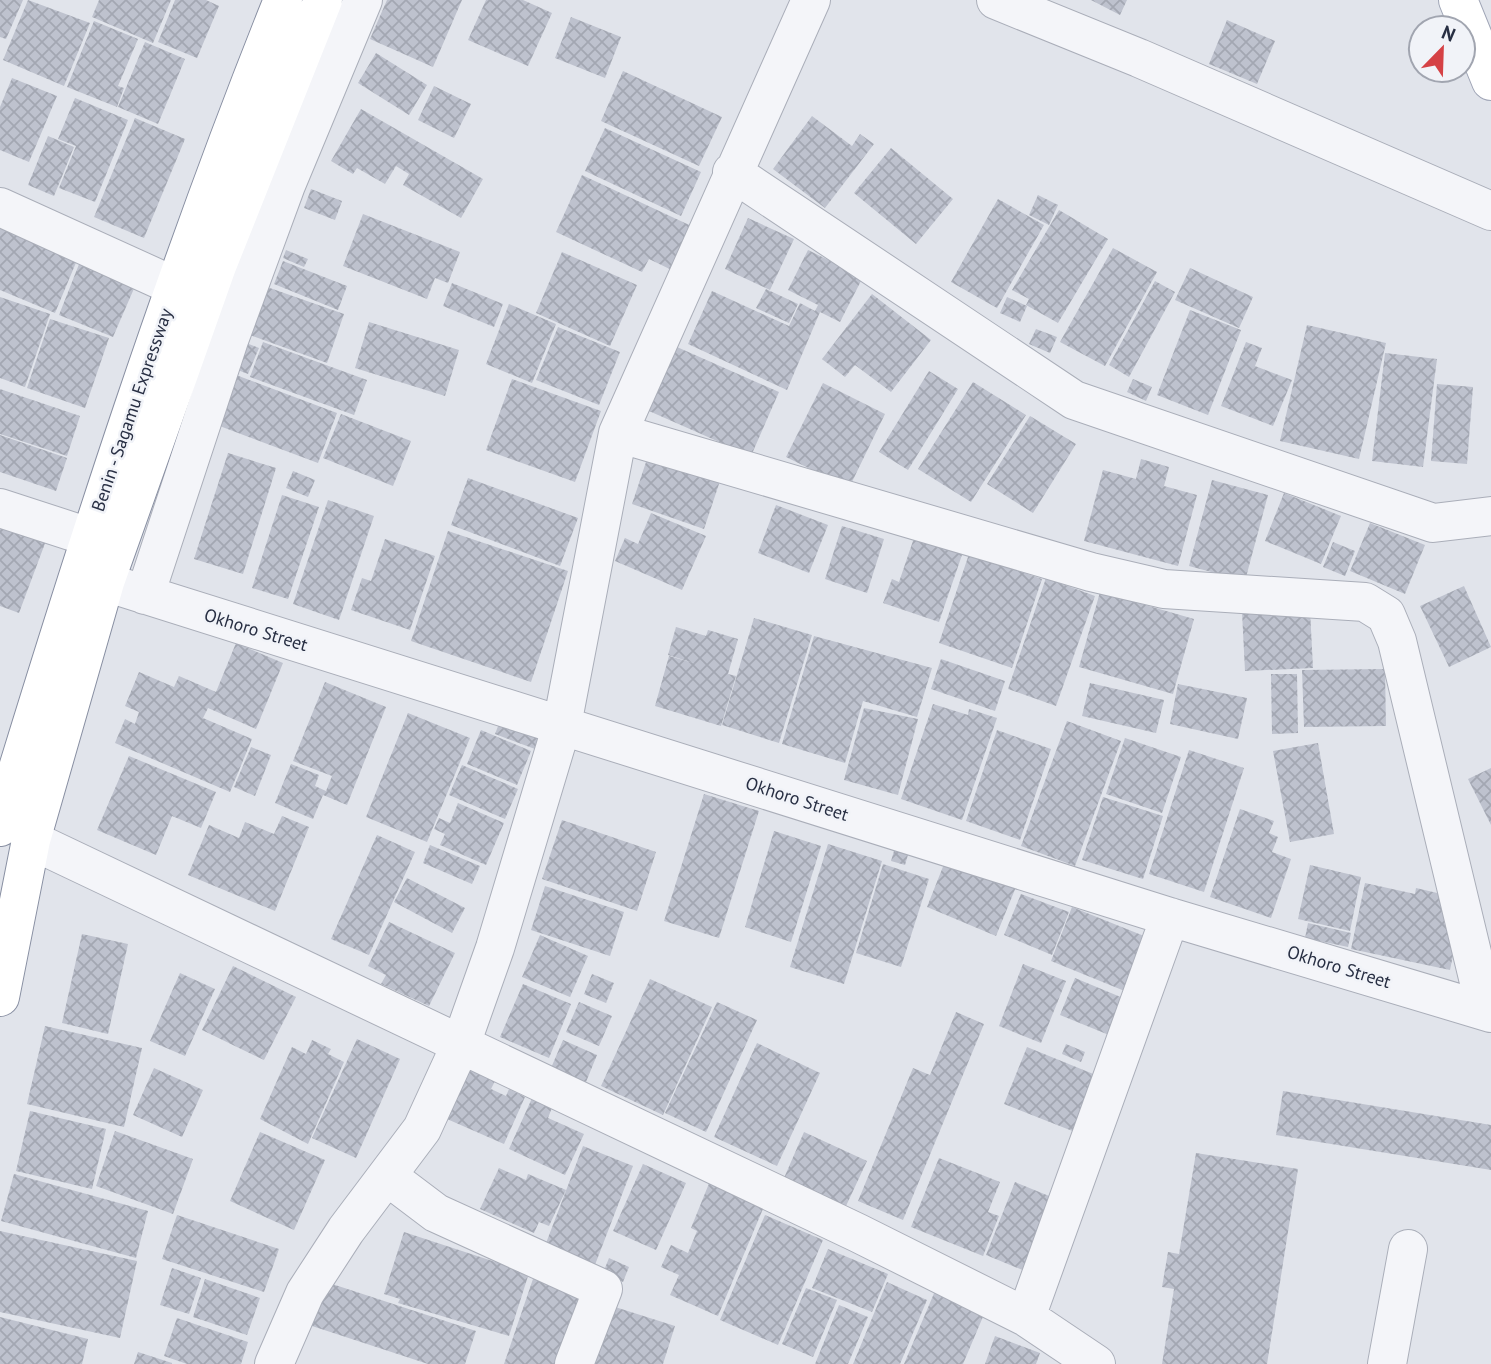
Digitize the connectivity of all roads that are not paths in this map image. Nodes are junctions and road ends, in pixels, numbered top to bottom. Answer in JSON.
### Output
{"nodes":[{"id":1,"x":283,"y":0,"type":"edge"},
{"id":2,"x":323,"y":0,"type":"edge"},
{"id":3,"x":363,"y":0,"type":"edge"},
{"id":4,"x":811,"y":0,"type":"edge"},
{"id":5,"x":996,"y":0,"type":"edge"},
{"id":6,"x":1458,"y":0,"type":"edge"},
{"id":7,"x":1491,"y":81,"type":"edge"},
{"id":8,"x":732,"y":173,"type":"junction"},
{"id":9,"x":0,"y":207,"type":"edge"},
{"id":10,"x":1491,"y":211,"type":"edge"},
{"id":11,"x":174,"y":286,"type":"junction"},
{"id":12,"x":618,"y":433,"type":"junction"},
{"id":13,"x":0,"y":508,"type":"edge"},
{"id":14,"x":1491,"y":516,"type":"edge"},
{"id":15,"x":89,"y":537,"type":"junction"},
{"id":16,"x":105,"y":582,"type":"junction"},
{"id":17,"x":145,"y":595,"type":"junction"},
{"id":18,"x":562,"y":725,"type":"junction"},
{"id":19,"x":16,"y":833,"type":"edge"},
{"id":20,"x":1170,"y":917,"type":"junction"},
{"id":21,"x":0,"y":997,"type":"edge"},
{"id":22,"x":1488,"y":1012,"type":"edge"},
{"id":23,"x":461,"y":1044,"type":"junction"},
{"id":24,"x":387,"y":1176,"type":"junction"},
{"id":25,"x":1408,"y":1249,"type":"dead end"},
{"id":26,"x":1026,"y":1317,"type":"junction"},
{"id":27,"x":274,"y":1364,"type":"edge"},
{"id":28,"x":574,"y":1364,"type":"edge"},
{"id":29,"x":1096,"y":1364,"type":"edge"},
{"id":30,"x":1387,"y":1364,"type":"edge"}],
"edges":[{"from":1,"to":11,"type":"main road","name":"Benin - Sagamu Expressway"},
{"from":2,"to":16,"type":"main road"},
{"from":3,"to":17,"type":"street"},
{"from":4,"to":8,"type":"street"},
{"from":5,"to":10,"type":"street"},
{"from":6,"to":7,"type":"main road"},
{"from":8,"to":12,"type":"street"},
{"from":8,"to":14,"type":"street"},
{"from":9,"to":11,"type":"street"},
{"from":11,"to":15,"type":"main road","name":"Benin - Sagamu Expressway"},
{"from":12,"to":18,"type":"street"},
{"from":12,"to":22,"type":"street"},
{"from":13,"to":15,"type":"street"},
{"from":15,"to":19,"type":"main road","name":"Benin - Sagamu Expressway"},
{"from":16,"to":17,"type":"street","name":"Okhoro Street"},
{"from":16,"to":19,"type":"main road"},
{"from":17,"to":18,"type":"street","name":"Okhoro Street"},
{"from":18,"to":20,"type":"street","name":"Okhoro Street"},
{"from":18,"to":23,"type":"street"},
{"from":19,"to":21,"type":"main road"},
{"from":19,"to":23,"type":"street"},
{"from":20,"to":22,"type":"street","name":"Okhoro Street"},
{"from":20,"to":26,"type":"street"},
{"from":23,"to":24,"type":"street"},
{"from":23,"to":26,"type":"street"},
{"from":24,"to":27,"type":"street"},
{"from":24,"to":28,"type":"street"},
{"from":25,"to":30,"type":"street"},
{"from":26,"to":29,"type":"street"}]}
